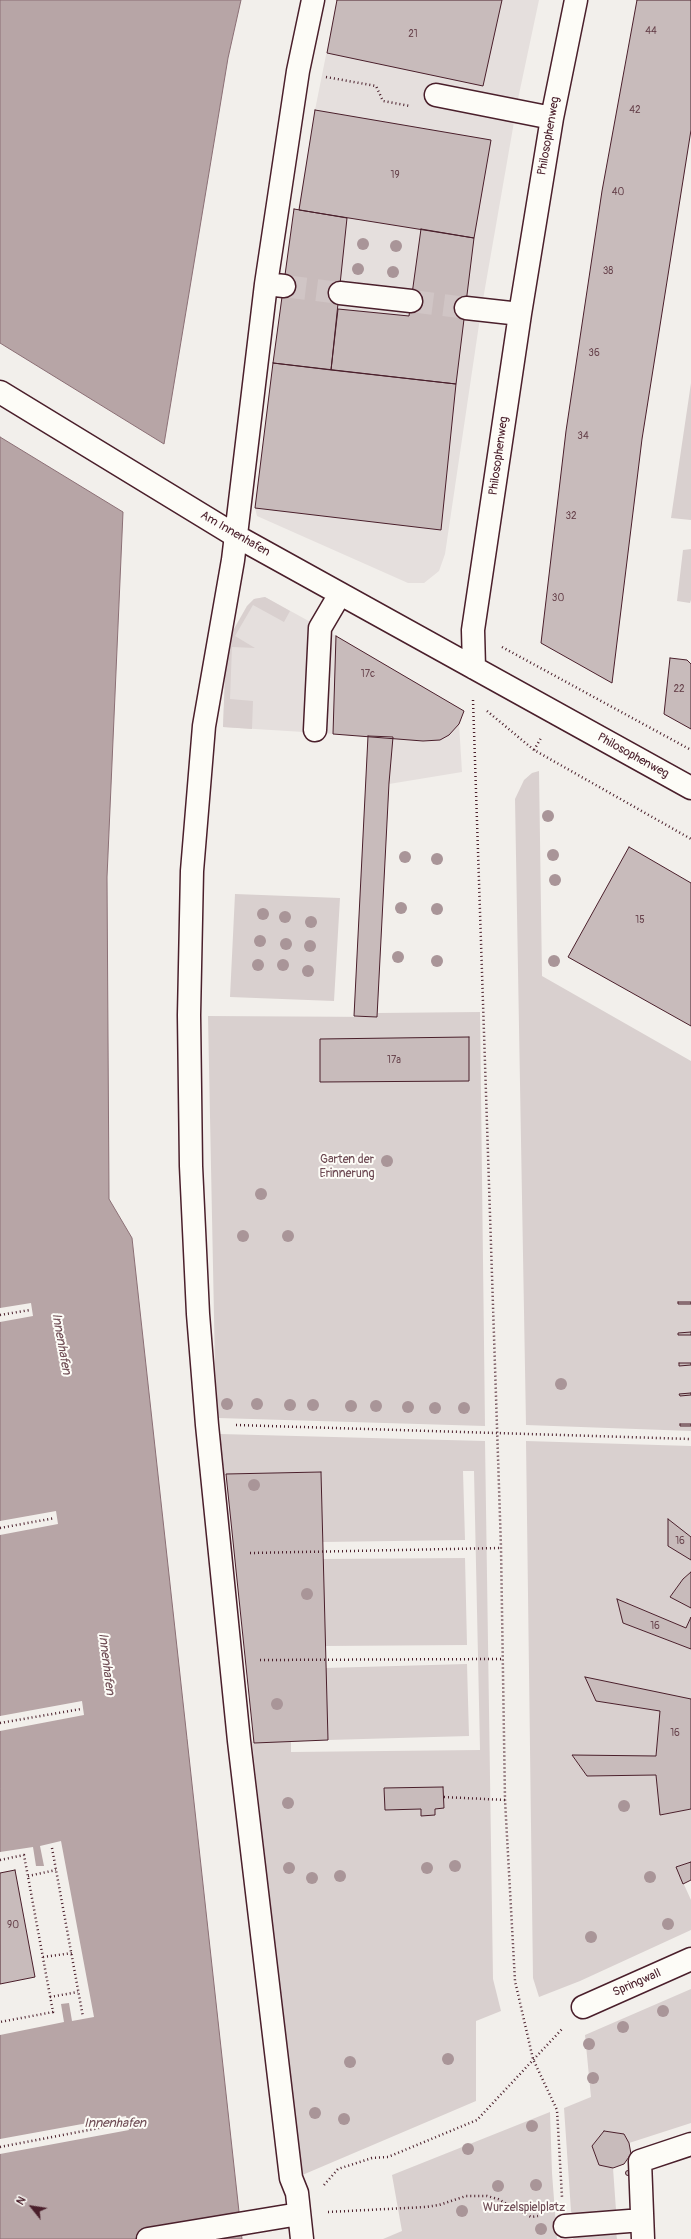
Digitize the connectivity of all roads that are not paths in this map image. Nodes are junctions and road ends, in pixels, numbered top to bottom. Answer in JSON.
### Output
{"nodes":[{"id":1,"x":313,"y":0,"type":"edge"},
{"id":2,"x":576,"y":0,"type":"edge"},
{"id":3,"x":436,"y":95,"type":"dead end"},
{"id":4,"x":552,"y":118,"type":"junction"},
{"id":5,"x":340,"y":293,"type":"tunnel mouth"},
{"id":6,"x":411,"y":301,"type":"tunnel mouth"},
{"id":7,"x":466,"y":308,"type":"tunnel mouth"},
{"id":8,"x":520,"y":314,"type":"junction"},
{"id":9,"x":0,"y":392,"type":"edge"},
{"id":10,"x":228,"y":531,"type":"junction"},
{"id":11,"x":340,"y":594,"type":"junction"},
{"id":12,"x":474,"y":668,"type":"junction"},
{"id":13,"x":315,"y":730,"type":"dead end"},
{"id":14,"x":691,"y":788,"type":"edge"},
{"id":15,"x":691,"y":1959,"type":"edge"},
{"id":16,"x":583,"y":2007,"type":"road end"},
{"id":17,"x":691,"y":2144,"type":"edge"},
{"id":18,"x":290,"y":2216,"type":"junction"},
{"id":19,"x":564,"y":2219,"type":"road end"},
{"id":20,"x":643,"y":2230,"type":"edge"},
{"id":21,"x":148,"y":2239,"type":"edge"},
{"id":22,"x":302,"y":2239,"type":"edge"}],
"edges":[{"from":1,"to":10,"type":"street"},
{"from":2,"to":4,"type":"street","name":"Philosophenweg"},
{"from":3,"to":4,"type":"street"},
{"from":4,"to":8,"type":"street","name":"Philosophenweg"},
{"from":5,"to":6,"type":"street"},
{"from":7,"to":8,"type":"street"},
{"from":8,"to":12,"type":"street","name":"Philosophenweg"},
{"from":9,"to":10,"type":"street","name":"Am Innenhafen"},
{"from":10,"to":11,"type":"street","name":"Am Innenhafen"},
{"from":10,"to":18,"type":"street"},
{"from":11,"to":12,"type":"street","name":"Am Innenhafen"},
{"from":11,"to":13,"type":"street"},
{"from":12,"to":14,"type":"street","name":"Philosophenweg"},
{"from":15,"to":16,"type":"street","name":"Springwall"},
{"from":17,"to":20,"type":"street"},
{"from":18,"to":21,"type":"street"},
{"from":18,"to":22,"type":"street"},
{"from":19,"to":20,"type":"street"}]}
